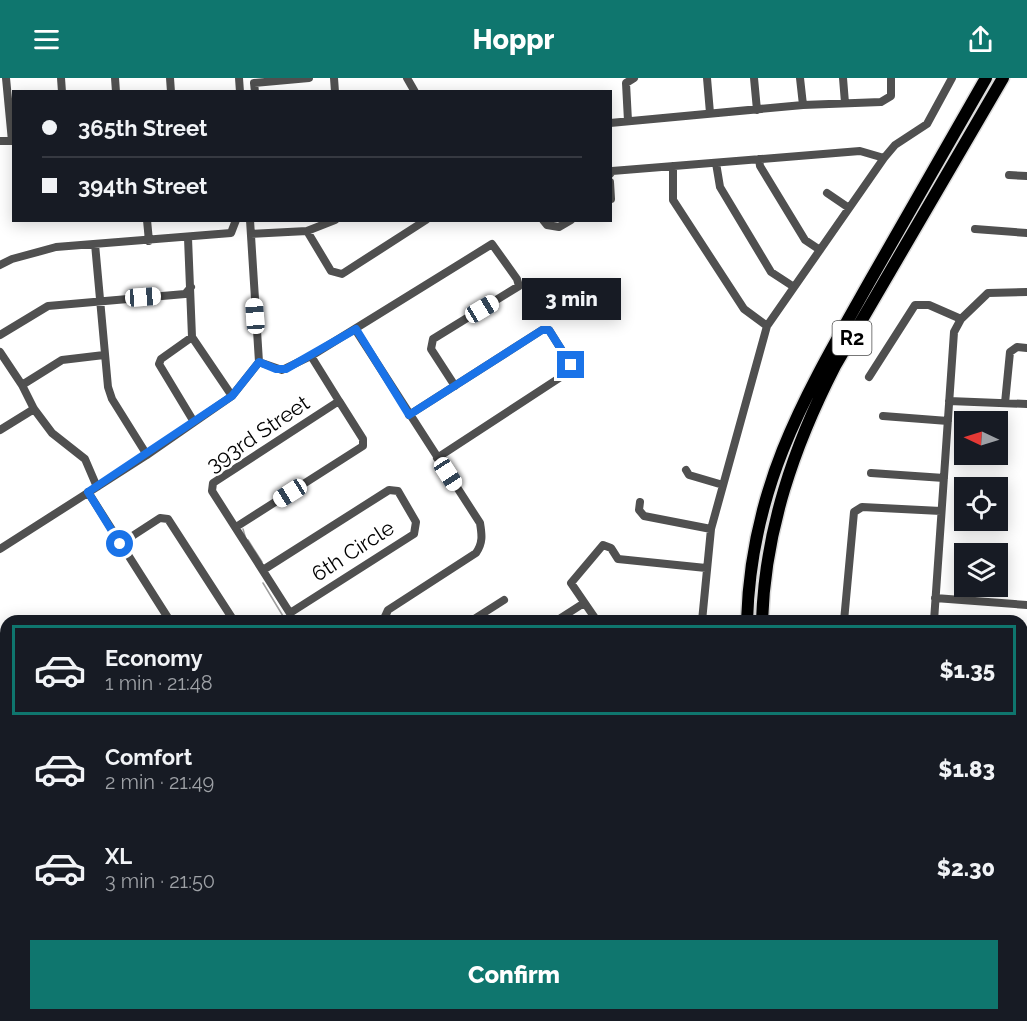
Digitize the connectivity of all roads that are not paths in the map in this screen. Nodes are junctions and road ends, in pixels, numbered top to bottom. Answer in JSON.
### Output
{"nodes":[{"id":1,"x":309,"y":78,"type":"edge"},
{"id":2,"x":634,"y":78,"type":"edge"},
{"id":3,"x":707,"y":78,"type":"edge"},
{"id":4,"x":754,"y":78,"type":"edge"},
{"id":5,"x":800,"y":78,"type":"edge"},
{"id":6,"x":843,"y":78,"type":"edge"},
{"id":7,"x":891,"y":78,"type":"edge"},
{"id":8,"x":952,"y":78,"type":"edge"},
{"id":9,"x":986,"y":78,"type":"edge"},
{"id":10,"x":1003,"y":78,"type":"edge"},
{"id":11,"x":4,"y":81,"type":"edge"},
{"id":12,"x":255,"y":90,"type":"edge"},
{"id":13,"x":845,"y":103,"type":"junction"},
{"id":14,"x":803,"y":105,"type":"junction"},
{"id":15,"x":757,"y":110,"type":"junction"},
{"id":16,"x":710,"y":113,"type":"junction"},
{"id":17,"x":628,"y":121,"type":"junction"},
{"id":18,"x":612,"y":123,"type":"edge"},
{"id":19,"x":12,"y":134,"type":"edge"},
{"id":20,"x":884,"y":158,"type":"junction"},
{"id":21,"x":759,"y":159,"type":"junction"},
{"id":22,"x":716,"y":163,"type":"junction"},
{"id":23,"x":673,"y":166,"type":"junction"},
{"id":24,"x":612,"y":171,"type":"edge"},
{"id":25,"x":1009,"y":175,"type":"dead end"},
{"id":26,"x":1027,"y":176,"type":"edge"},
{"id":27,"x":828,"y":193,"type":"dead end"},
{"id":28,"x":849,"y":208,"type":"junction"},
{"id":29,"x":147,"y":222,"type":"edge"},
{"id":30,"x":235,"y":222,"type":"edge"},
{"id":31,"x":250,"y":222,"type":"edge"},
{"id":32,"x":330,"y":222,"type":"edge"},
{"id":33,"x":423,"y":222,"type":"edge"},
{"id":34,"x":545,"y":222,"type":"edge"},
{"id":35,"x":568,"y":222,"type":"edge"},
{"id":36,"x":975,"y":229,"type":"dead end"},
{"id":37,"x":307,"y":231,"type":"junction"},
{"id":38,"x":1027,"y":233,"type":"edge"},
{"id":39,"x":250,"y":234,"type":"junction"},
{"id":40,"x":188,"y":238,"type":"junction"},
{"id":41,"x":149,"y":241,"type":"junction"},
{"id":42,"x":95,"y":244,"type":"junction"},
{"id":43,"x":820,"y":249,"type":"junction"},
{"id":44,"x":0,"y":265,"type":"edge"},
{"id":45,"x":191,"y":287,"type":"junction"},
{"id":46,"x":794,"y":287,"type":"junction"},
{"id":47,"x":1027,"y":292,"type":"edge"},
{"id":48,"x":100,"y":300,"type":"junction"},
{"id":49,"x":961,"y":319,"type":"junction"},
{"id":50,"x":767,"y":326,"type":"junction"},
{"id":51,"x":356,"y":329,"type":"junction"},
{"id":52,"x":0,"y":334,"type":"edge"},
{"id":53,"x":192,"y":337,"type":"junction"},
{"id":54,"x":1027,"y":348,"type":"edge"},
{"id":55,"x":0,"y":352,"type":"edge"},
{"id":56,"x":104,"y":355,"type":"junction"},
{"id":57,"x":311,"y":356,"type":"junction"},
{"id":58,"x":259,"y":362,"type":"junction"},
{"id":59,"x":8,"y":365,"type":"junction"},
{"id":60,"x":0,"y":371,"type":"edge"},
{"id":61,"x":869,"y":377,"type":"dead end"},
{"id":62,"x":22,"y":385,"type":"junction"},
{"id":63,"x":455,"y":386,"type":"junction"},
{"id":64,"x":232,"y":396,"type":"junction"},
{"id":65,"x":950,"y":400,"type":"junction"},
{"id":66,"x":339,"y":401,"type":"junction"},
{"id":67,"x":1005,"y":403,"type":"junction"},
{"id":68,"x":1027,"y":404,"type":"edge"},
{"id":69,"x":34,"y":409,"type":"junction"},
{"id":70,"x":409,"y":415,"type":"junction"},
{"id":71,"x":883,"y":416,"type":"dead end"},
{"id":72,"x":948,"y":421,"type":"junction"},
{"id":73,"x":194,"y":422,"type":"junction"},
{"id":74,"x":0,"y":430,"type":"edge"},
{"id":75,"x":147,"y":455,"type":"junction"},
{"id":76,"x":437,"y":458,"type":"junction"},
{"id":77,"x":686,"y":470,"type":"dead end"},
{"id":78,"x":871,"y":473,"type":"dead end"},
{"id":79,"x":944,"y":478,"type":"junction"},
{"id":80,"x":723,"y":485,"type":"junction"},
{"id":81,"x":97,"y":487,"type":"junction"},
{"id":82,"x":88,"y":492,"type":"junction"},
{"id":83,"x":640,"y":502,"type":"dead end"},
{"id":84,"x":941,"y":511,"type":"junction"},
{"id":85,"x":236,"y":527,"type":"junction"},
{"id":86,"x":711,"y":529,"type":"junction"},
{"id":87,"x":120,"y":544,"type":"junction"},
{"id":88,"x":0,"y":549,"type":"edge"},
{"id":89,"x":706,"y":568,"type":"junction"},
{"id":90,"x":263,"y":570,"type":"junction"},
{"id":91,"x":935,"y":598,"type":"junction"},
{"id":92,"x":504,"y":600,"type":"dead end"},
{"id":93,"x":584,"y":603,"type":"junction"},
{"id":94,"x":1027,"y":605,"type":"edge"},
{"id":95,"x":290,"y":613,"type":"joint"},
{"id":96,"x":166,"y":615,"type":"edge"},
{"id":97,"x":230,"y":615,"type":"edge"},
{"id":98,"x":386,"y":615,"type":"edge"},
{"id":99,"x":480,"y":615,"type":"edge"},
{"id":100,"x":565,"y":615,"type":"edge"},
{"id":101,"x":593,"y":615,"type":"edge"},
{"id":102,"x":702,"y":615,"type":"edge"},
{"id":103,"x":747,"y":615,"type":"edge"},
{"id":104,"x":763,"y":615,"type":"edge"},
{"id":105,"x":845,"y":615,"type":"edge"},
{"id":106,"x":934,"y":615,"type":"edge"}],
"edges":[{"from":1,"to":12,"type":"street"},
{"from":2,"to":17,"type":"street"},
{"from":3,"to":16,"type":"street"},
{"from":4,"to":15,"type":"street"},
{"from":5,"to":14,"type":"street"},
{"from":6,"to":13,"type":"street"},
{"from":7,"to":13,"type":"street"},
{"from":8,"to":20,"type":"street"},
{"from":9,"to":103,"type":"highway","number":"R2"},
{"from":10,"to":104,"type":"highway","number":"R2"},
{"from":11,"to":19,"type":"street"},
{"from":13,"to":14,"type":"street"},
{"from":14,"to":15,"type":"street"},
{"from":15,"to":16,"type":"street"},
{"from":16,"to":17,"type":"street"},
{"from":17,"to":18,"type":"street"},
{"from":20,"to":21,"type":"street"},
{"from":20,"to":28,"type":"street"},
{"from":21,"to":22,"type":"street"},
{"from":21,"to":43,"type":"street"},
{"from":22,"to":23,"type":"street"},
{"from":22,"to":46,"type":"street"},
{"from":23,"to":24,"type":"street"},
{"from":23,"to":50,"type":"street"},
{"from":25,"to":26,"type":"street"},
{"from":27,"to":28,"type":"street"},
{"from":28,"to":43,"type":"street"},
{"from":29,"to":41,"type":"street"},
{"from":30,"to":40,"type":"street"},
{"from":31,"to":39,"type":"street"},
{"from":32,"to":37,"type":"street"},
{"from":33,"to":37,"type":"street"},
{"from":34,"to":35,"type":"street"},
{"from":36,"to":38,"type":"street"},
{"from":37,"to":39,"type":"street"},
{"from":39,"to":58,"type":"street"},
{"from":40,"to":41,"type":"street"},
{"from":40,"to":45,"type":"street"},
{"from":41,"to":42,"type":"street"},
{"from":42,"to":44,"type":"street"},
{"from":42,"to":48,"type":"street"},
{"from":43,"to":46,"type":"street"},
{"from":45,"to":48,"type":"street"},
{"from":45,"to":53,"type":"street"},
{"from":46,"to":50,"type":"street"},
{"from":47,"to":49,"type":"street"},
{"from":48,"to":52,"type":"street"},
{"from":48,"to":56,"type":"street"},
{"from":49,"to":61,"type":"street"},
{"from":49,"to":65,"type":"street"},
{"from":50,"to":80,"type":"street"},
{"from":51,"to":57,"type":"street"},
{"from":51,"to":63,"type":"street"},
{"from":51,"to":70,"type":"street"},
{"from":53,"to":64,"type":"street"},
{"from":53,"to":73,"type":"street"},
{"from":54,"to":67,"type":"street"},
{"from":55,"to":59,"type":"street"},
{"from":56,"to":62,"type":"street"},
{"from":56,"to":75,"type":"street"},
{"from":57,"to":58,"type":"street"},
{"from":57,"to":66,"type":"street","name":"393rd Street"},
{"from":58,"to":64,"type":"street"},
{"from":59,"to":60,"type":"street"},
{"from":59,"to":62,"type":"street"},
{"from":62,"to":69,"type":"street"},
{"from":63,"to":70,"type":"street"},
{"from":63,"to":76,"type":"street"},
{"from":64,"to":73,"type":"street"},
{"from":65,"to":67,"type":"street"},
{"from":65,"to":72,"type":"street"},
{"from":66,"to":85,"type":"street","name":"393rd Street"},
{"from":66,"to":85,"type":"street"},
{"from":67,"to":68,"type":"street"},
{"from":69,"to":74,"type":"street"},
{"from":69,"to":81,"type":"street"},
{"from":70,"to":76,"type":"street"},
{"from":71,"to":72,"type":"street"},
{"from":72,"to":79,"type":"street"},
{"from":73,"to":75,"type":"street"},
{"from":75,"to":81,"type":"street"},
{"from":76,"to":98,"type":"street"},
{"from":77,"to":80,"type":"street"},
{"from":78,"to":79,"type":"street"},
{"from":79,"to":84,"type":"street"},
{"from":80,"to":86,"type":"street"},
{"from":81,"to":82,"type":"street"},
{"from":82,"to":87,"type":"street"},
{"from":82,"to":88,"type":"street"},
{"from":83,"to":86,"type":"street"},
{"from":84,"to":91,"type":"street"},
{"from":84,"to":105,"type":"street"},
{"from":85,"to":90,"type":"street","name":"393rd Street"},
{"from":86,"to":89,"type":"street"},
{"from":87,"to":96,"type":"street"},
{"from":87,"to":97,"type":"street"},
{"from":89,"to":93,"type":"street"},
{"from":89,"to":102,"type":"street"},
{"from":90,"to":95,"type":"street","name":"393rd Street"},
{"from":90,"to":95,"type":"street","name":"6th Circle"},
{"from":91,"to":94,"type":"street"},
{"from":91,"to":106,"type":"street"},
{"from":92,"to":99,"type":"street"},
{"from":93,"to":100,"type":"street"},
{"from":93,"to":101,"type":"street"}]}
